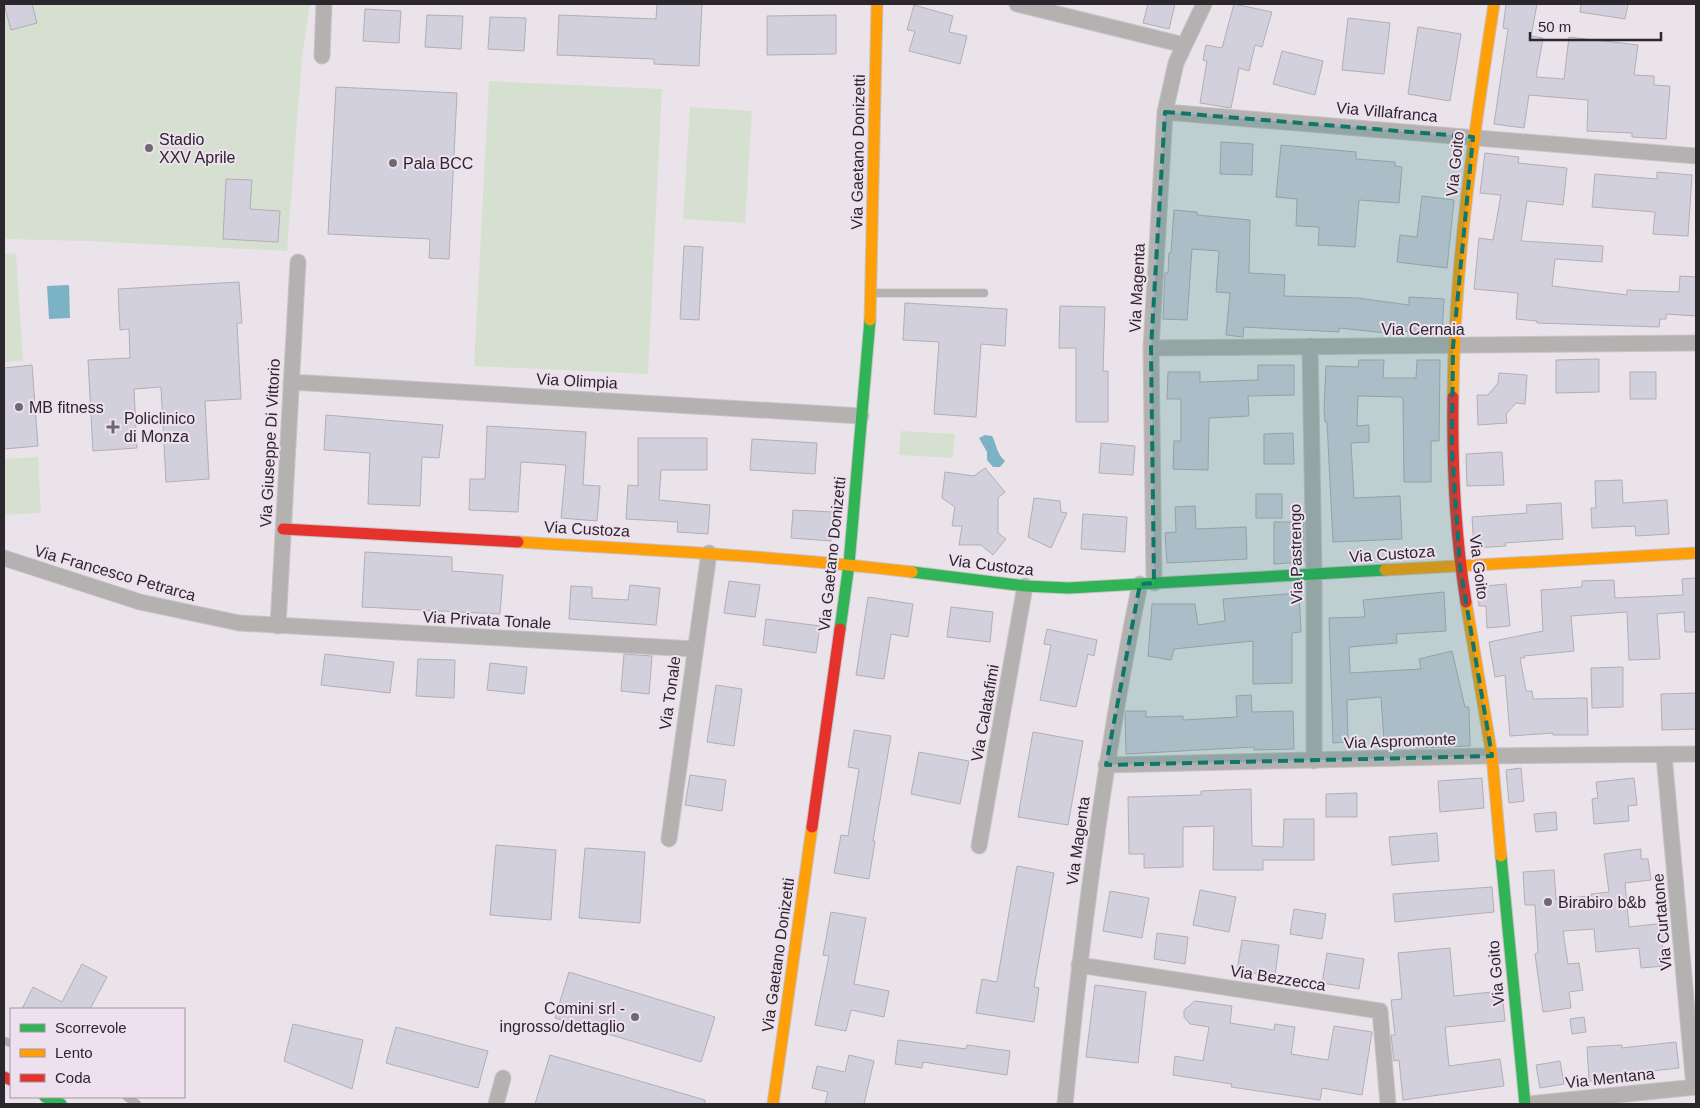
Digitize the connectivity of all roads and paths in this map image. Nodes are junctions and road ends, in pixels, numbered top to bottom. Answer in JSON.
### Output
{"nodes":[{"id":1,"x":324,"y":4,"type":"edge"},
{"id":2,"x":877,"y":4,"type":"edge"},
{"id":3,"x":1017,"y":4,"type":"edge"},
{"id":4,"x":1204,"y":4,"type":"edge"},
{"id":5,"x":1494,"y":4,"type":"edge"},
{"id":6,"x":1184,"y":44,"type":"junction"},
{"id":7,"x":322,"y":56,"type":"dead end"},
{"id":8,"x":1165,"y":112,"type":"junction"},
{"id":9,"x":1473,"y":137,"type":"junction"},
{"id":10,"x":1696,"y":156,"type":"edge"},
{"id":11,"x":298,"y":262,"type":"dead end"},
{"id":12,"x":872,"y":293,"type":"junction"},
{"id":13,"x":984,"y":293,"type":"dead end"},
{"id":14,"x":1696,"y":343,"type":"edge"},
{"id":15,"x":1310,"y":346,"type":"junction"},
{"id":16,"x":1453,"y":347,"type":"junction"},
{"id":17,"x":1151,"y":348,"type":"junction"},
{"id":18,"x":291,"y":382,"type":"junction"},
{"id":19,"x":861,"y":416,"type":"junction"},
{"id":20,"x":284,"y":529,"type":"junction"},
{"id":21,"x":709,"y":552,"type":"junction"},
{"id":22,"x":1696,"y":553,"type":"edge"},
{"id":23,"x":4,"y":558,"type":"edge"},
{"id":24,"x":850,"y":564,"type":"junction"},
{"id":25,"x":1460,"y":566,"type":"junction"},
{"id":26,"x":1314,"y":576,"type":"junction"},
{"id":27,"x":1147,"y":584,"type":"junction"},
{"id":28,"x":1025,"y":586,"type":"junction"},
{"id":29,"x":278,"y":626,"type":"junction"},
{"id":30,"x":694,"y":649,"type":"junction"},
{"id":31,"x":1664,"y":754,"type":"junction"},
{"id":32,"x":1696,"y":754,"type":"edge"},
{"id":33,"x":1492,"y":756,"type":"junction"},
{"id":34,"x":1314,"y":761,"type":"junction"},
{"id":35,"x":1106,"y":765,"type":"junction"},
{"id":36,"x":669,"y":839,"type":"dead end"},
{"id":37,"x":979,"y":846,"type":"dead end"},
{"id":38,"x":1079,"y":964,"type":"junction"},
{"id":39,"x":503,"y":1078,"type":"dead end"},
{"id":40,"x":1695,"y":1087,"type":"edge"},
{"id":41,"x":47,"y":1098,"type":"edge"},
{"id":42,"x":61,"y":1104,"type":"edge"},
{"id":43,"x":496,"y":1104,"type":"edge"},
{"id":44,"x":773,"y":1104,"type":"edge"},
{"id":45,"x":1065,"y":1104,"type":"edge"},
{"id":46,"x":1388,"y":1104,"type":"edge"},
{"id":47,"x":1526,"y":1104,"type":"edge"}],
"edges":[{"from":1,"to":7,"type":"street"},
{"from":2,"to":12,"type":"main road","name":"Via Gaetano Donizetti"},
{"from":3,"to":6,"type":"street"},
{"from":4,"to":6,"type":"street","name":"Via Magenta"},
{"from":5,"to":9,"type":"main road","name":"Via Goito"},
{"from":6,"to":8,"type":"street","name":"Via Magenta"},
{"from":8,"to":9,"type":"street","name":"Via Villafranca"},
{"from":8,"to":17,"type":"street","name":"Via Magenta"},
{"from":9,"to":10,"type":"street","name":"Via Villafranca"},
{"from":9,"to":16,"type":"main road","name":"Via Goito"},
{"from":11,"to":18,"type":"street","name":"Via Giuseppe Di Vittorio"},
{"from":12,"to":13,"type":"lane"},
{"from":12,"to":19,"type":"main road","name":"Via Gaetano Donizetti"},
{"from":14,"to":16,"type":"street","name":"Via Cernaia"},
{"from":15,"to":16,"type":"street","name":"Via Cernaia"},
{"from":15,"to":17,"type":"street","name":"Via Cernaia"},
{"from":15,"to":26,"type":"street","name":"Via Pastrengo"},
{"from":16,"to":25,"type":"main road","name":"Via Goito"},
{"from":17,"to":27,"type":"street","name":"Via Magenta"},
{"from":18,"to":19,"type":"street","name":"Via Olimpia"},
{"from":18,"to":20,"type":"street","name":"Via Giuseppe Di Vittorio"},
{"from":19,"to":24,"type":"main road","name":"Via Gaetano Donizetti"},
{"from":20,"to":21,"type":"main road","name":"Via Custoza"},
{"from":20,"to":29,"type":"street","name":"Via Giuseppe Di Vittorio"},
{"from":21,"to":24,"type":"main road","name":"Via Custoza"},
{"from":21,"to":30,"type":"street","name":"Via Tonale"},
{"from":22,"to":25,"type":"main road","name":"Via Custoza"},
{"from":23,"to":29,"type":"street","name":"Via Francesco Petrarca"},
{"from":24,"to":28,"type":"main road","name":"Via Custoza"},
{"from":24,"to":44,"type":"main road","name":"Via Gaetano Donizetti"},
{"from":25,"to":26,"type":"main road","name":"Via Custoza"},
{"from":25,"to":33,"type":"main road","name":"Via Goito"},
{"from":26,"to":27,"type":"main road","name":"Via Custoza"},
{"from":26,"to":34,"type":"street","name":"Via Pastrengo"},
{"from":27,"to":28,"type":"main road","name":"Via Custoza"},
{"from":27,"to":35,"type":"street","name":"Via Magenta"},
{"from":28,"to":37,"type":"street","name":"Via Calatafimi"},
{"from":29,"to":30,"type":"street","name":"Via Privata Tonale"},
{"from":30,"to":36,"type":"street","name":"Via Tonale"},
{"from":31,"to":32,"type":"street","name":"Via Aspromonte"},
{"from":31,"to":33,"type":"street","name":"Via Aspromonte"},
{"from":31,"to":40,"type":"street","name":"Via Curtatone"},
{"from":33,"to":34,"type":"street","name":"Via Aspromonte"},
{"from":33,"to":47,"type":"main road","name":"Via Goito"},
{"from":34,"to":35,"type":"street","name":"Via Aspromonte"},
{"from":35,"to":38,"type":"street","name":"Via Magenta"},
{"from":38,"to":45,"type":"street","name":"Via Magenta"},
{"from":38,"to":46,"type":"street","name":"Via Bezzecca"},
{"from":39,"to":43,"type":"street"},
{"from":40,"to":47,"type":"street","name":"Via Mentana"},
{"from":41,"to":42,"type":"main road"}]}
